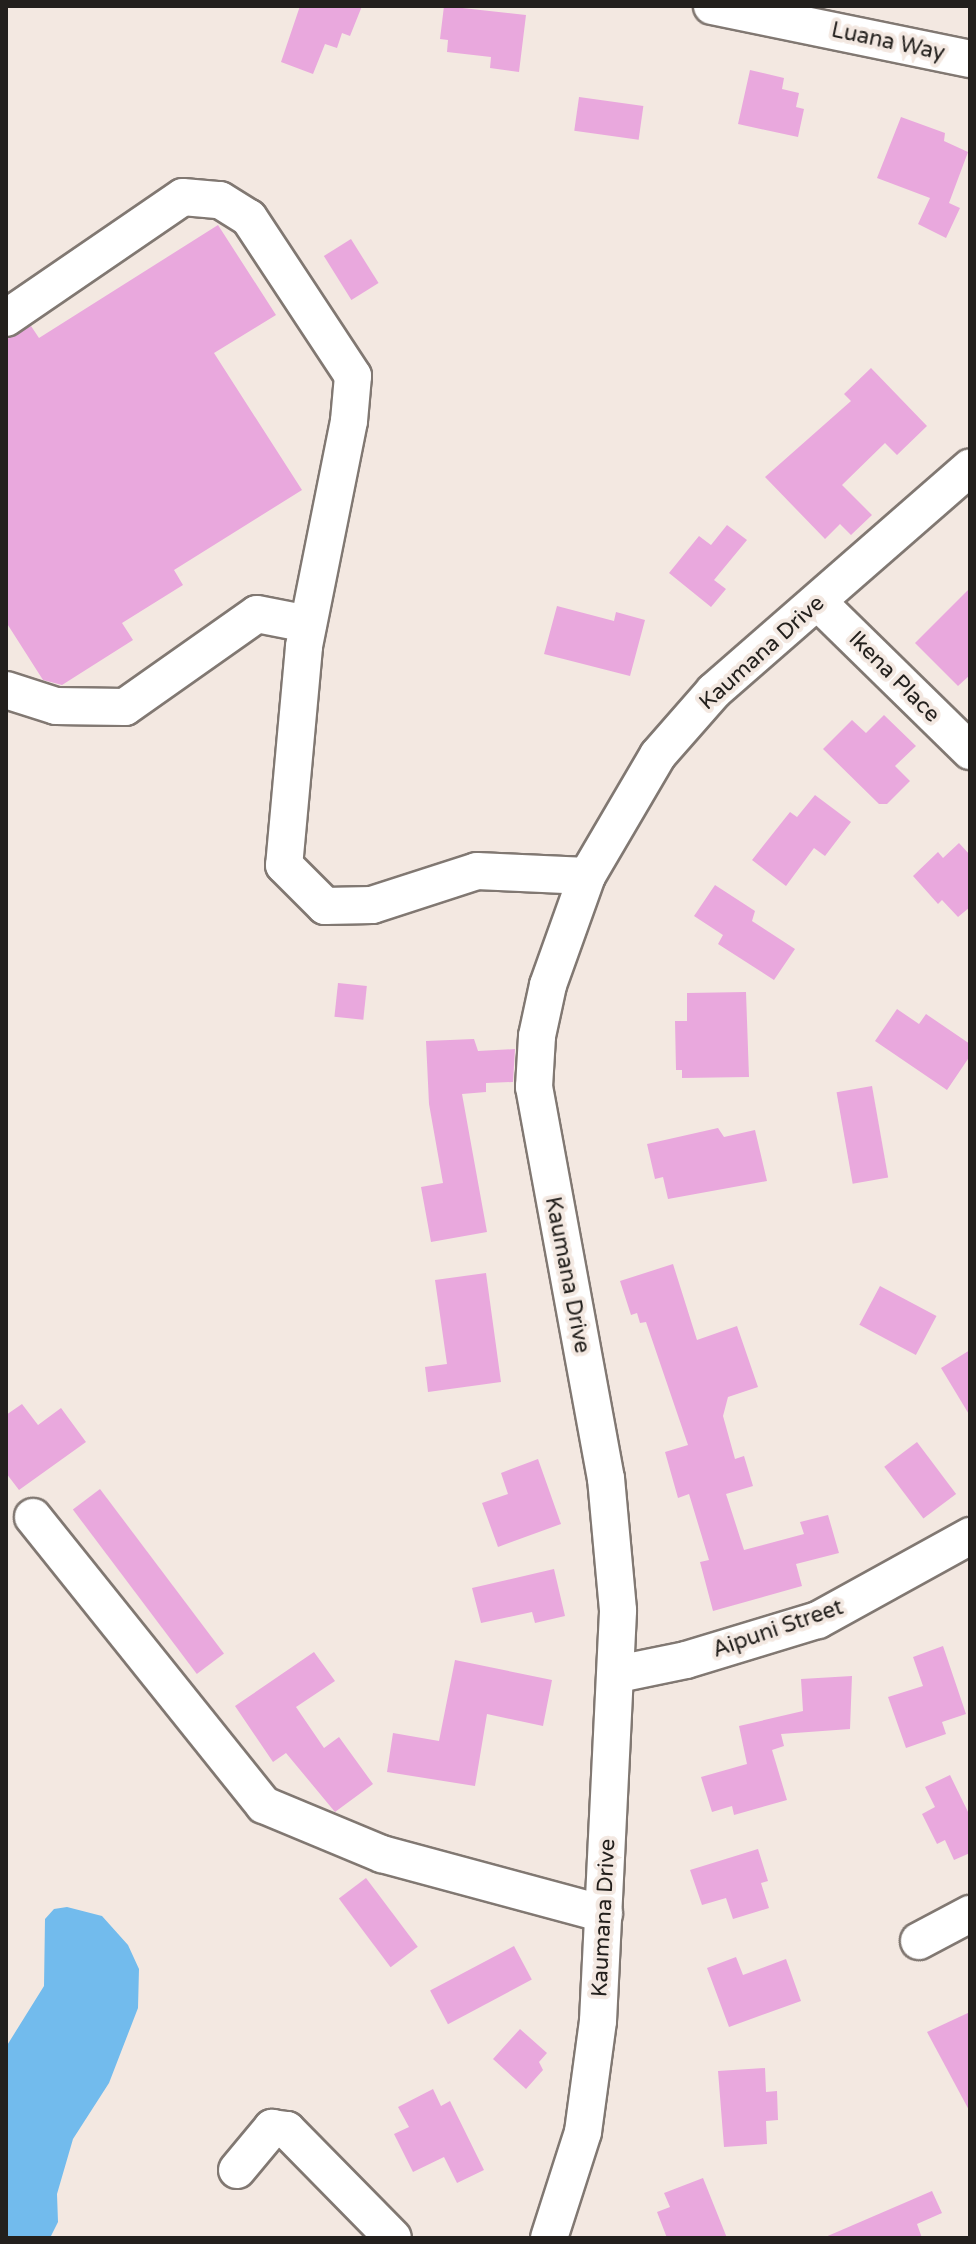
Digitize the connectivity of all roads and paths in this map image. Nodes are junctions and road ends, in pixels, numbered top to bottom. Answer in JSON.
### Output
{"nodes":[{"id":1,"x":712,"y":6,"type":"edge"},
{"id":2,"x":970,"y":59,"type":"edge"},
{"id":3,"x":6,"y":318,"type":"edge"},
{"id":4,"x":970,"y":468,"type":"edge"},
{"id":5,"x":818,"y":602,"type":"junction"},
{"id":6,"x":308,"y":624,"type":"junction"},
{"id":7,"x":6,"y":690,"type":"edge"},
{"id":8,"x":970,"y":751,"type":"edge"},
{"id":9,"x":587,"y":876,"type":"junction"},
{"id":10,"x":33,"y":1517,"type":"dead end"},
{"id":11,"x":970,"y":1536,"type":"edge"},
{"id":12,"x":618,"y":1674,"type":"junction"},
{"id":13,"x":604,"y":1914,"type":"junction"},
{"id":14,"x":970,"y":1914,"type":"edge"},
{"id":15,"x":919,"y":1941,"type":"dead end"},
{"id":16,"x":237,"y":2170,"type":"dead end"},
{"id":17,"x":393,"y":2238,"type":"edge"},
{"id":18,"x":549,"y":2238,"type":"edge"}],
"edges":[{"from":1,"to":2,"type":"street","name":"Luana Way"},
{"from":3,"to":6,"type":"street"},
{"from":4,"to":5,"type":"street","name":"Kaumana Drive"},
{"from":5,"to":8,"type":"street","name":"Ikena Place"},
{"from":5,"to":9,"type":"street","name":"Kaumana Drive"},
{"from":6,"to":7,"type":"street"},
{"from":6,"to":9,"type":"street"},
{"from":9,"to":12,"type":"street","name":"Kaumana Drive"},
{"from":10,"to":13,"type":"street"},
{"from":11,"to":12,"type":"street","name":"Aipuni Street"},
{"from":12,"to":13,"type":"street","name":"Kaumana Drive"},
{"from":13,"to":18,"type":"street","name":"Kaumana Drive"},
{"from":14,"to":15,"type":"street"},
{"from":16,"to":17,"type":"street"}]}
